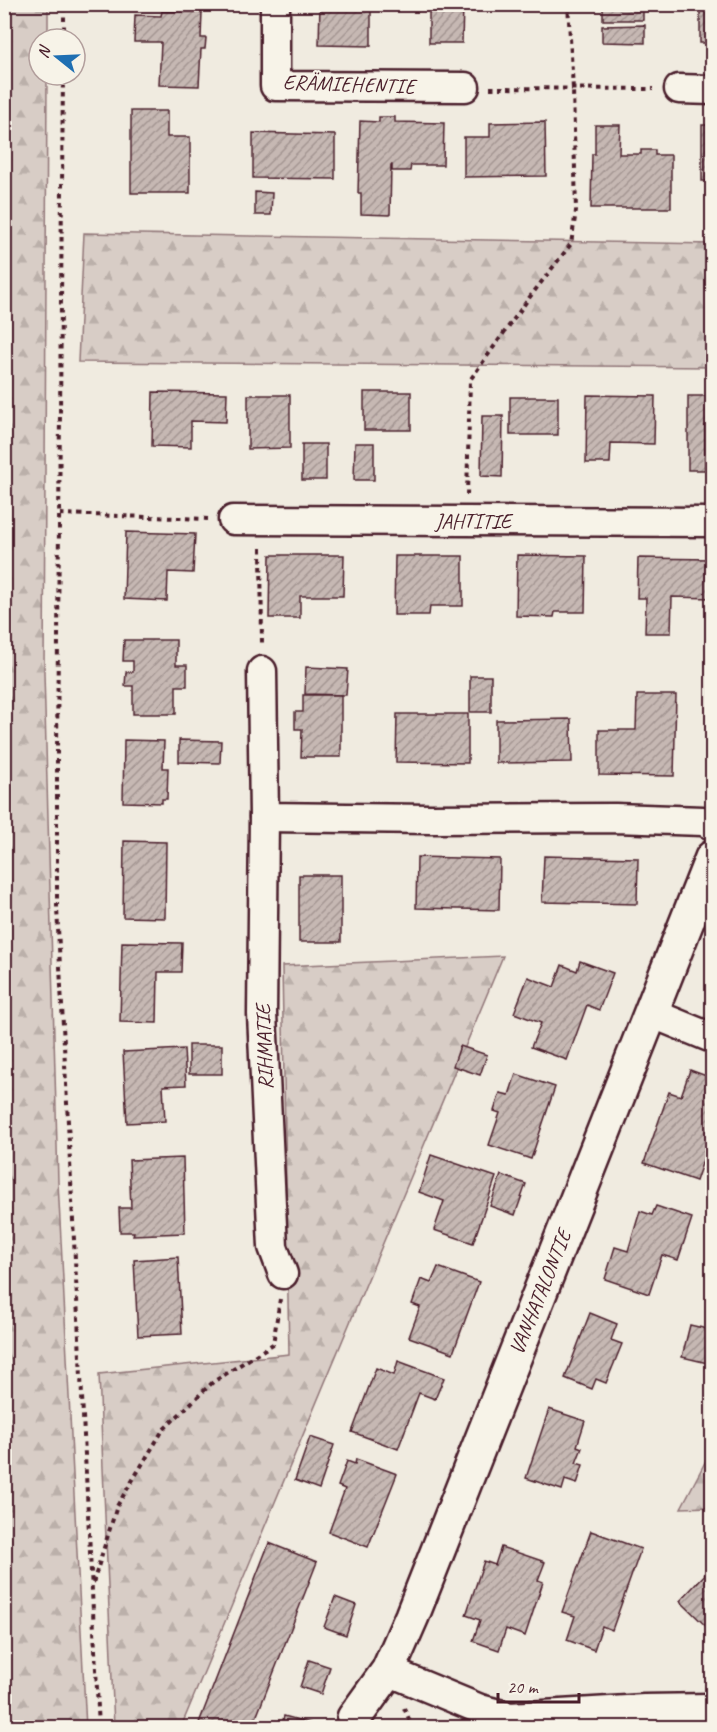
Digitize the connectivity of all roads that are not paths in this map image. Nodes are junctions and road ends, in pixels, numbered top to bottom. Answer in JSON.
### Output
{"nodes":[{"id":1,"x":275,"y":4,"type":"edge"},
{"id":2,"x":465,"y":87,"type":"road end"},
{"id":3,"x":679,"y":89,"type":"road end"},
{"id":4,"x":712,"y":90,"type":"edge"},
{"id":5,"x":247,"y":520,"type":"road end"},
{"id":6,"x":712,"y":522,"type":"edge"},
{"id":7,"x":262,"y":670,"type":"road end"},
{"id":8,"x":264,"y":817,"type":"junction"},
{"id":9,"x":712,"y":825,"type":"edge"},
{"id":10,"x":712,"y":858,"type":"edge"},
{"id":11,"x":651,"y":1013,"type":"junction"},
{"id":12,"x":712,"y":1038,"type":"edge"},
{"id":13,"x":283,"y":1274,"type":"road end"},
{"id":14,"x":388,"y":1671,"type":"junction"},
{"id":15,"x":712,"y":1708,"type":"edge"},
{"id":16,"x":354,"y":1718,"type":"dead end"}],
"edges":[{"from":1,"to":2,"type":"street","name":"ERÄMIEHENTIE"},
{"from":3,"to":4,"type":"street"},
{"from":5,"to":6,"type":"street","name":"JAHTITIE"},
{"from":7,"to":8,"type":"street","name":"RIHMATIE"},
{"from":8,"to":9,"type":"street"},
{"from":8,"to":13,"type":"street","name":"RIHMATIE"},
{"from":10,"to":11,"type":"street","name":"VANHATALONTIE"},
{"from":11,"to":12,"type":"street"},
{"from":11,"to":14,"type":"street","name":"VANHATALONTIE"},
{"from":14,"to":15,"type":"street"},
{"from":14,"to":16,"type":"street","name":"VANHATALONTIE"}]}
